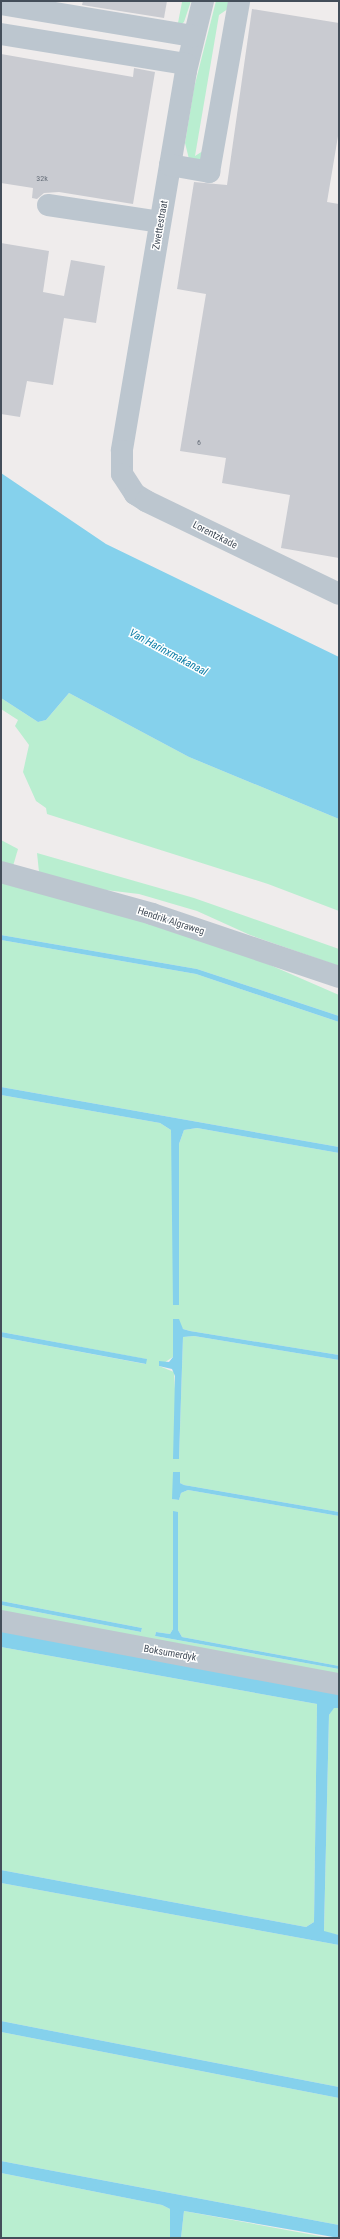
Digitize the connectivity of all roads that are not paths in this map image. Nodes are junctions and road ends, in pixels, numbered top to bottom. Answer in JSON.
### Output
{"nodes":[{"id":1,"x":203,"y":1,"type":"edge"},
{"id":2,"x":239,"y":1,"type":"edge"},
{"id":3,"x":1,"y":4,"type":"edge"},
{"id":4,"x":1,"y":34,"type":"edge"},
{"id":5,"x":193,"y":36,"type":"junction"},
{"id":6,"x":187,"y":64,"type":"junction"},
{"id":7,"x":170,"y":165,"type":"junction"},
{"id":8,"x":48,"y":205,"type":"dead end"},
{"id":9,"x":160,"y":222,"type":"junction"},
{"id":10,"x":122,"y":451,"type":"joint"},
{"id":11,"x":339,"y":594,"type":"edge"},
{"id":12,"x":1,"y":872,"type":"edge"},
{"id":13,"x":339,"y":977,"type":"edge"},
{"id":14,"x":1,"y":1621,"type":"edge"},
{"id":15,"x":339,"y":1684,"type":"edge"}],
"edges":[{"from":1,"to":5,"type":"street","name":"Zwettestraat"},
{"from":2,"to":7,"type":"street"},
{"from":3,"to":5,"type":"street"},
{"from":4,"to":6,"type":"street"},
{"from":5,"to":6,"type":"street","name":"Zwettestraat"},
{"from":6,"to":7,"type":"street","name":"Zwettestraat"},
{"from":7,"to":9,"type":"street","name":"Zwettestraat"},
{"from":8,"to":9,"type":"street"},
{"from":9,"to":10,"type":"street","name":"Zwettestraat"},
{"from":10,"to":11,"type":"street","name":"Lorentzkade"},
{"from":12,"to":13,"type":"street","name":"Hendrik Algraweg"},
{"from":14,"to":15,"type":"street","name":"Boksumerdyk"}]}
